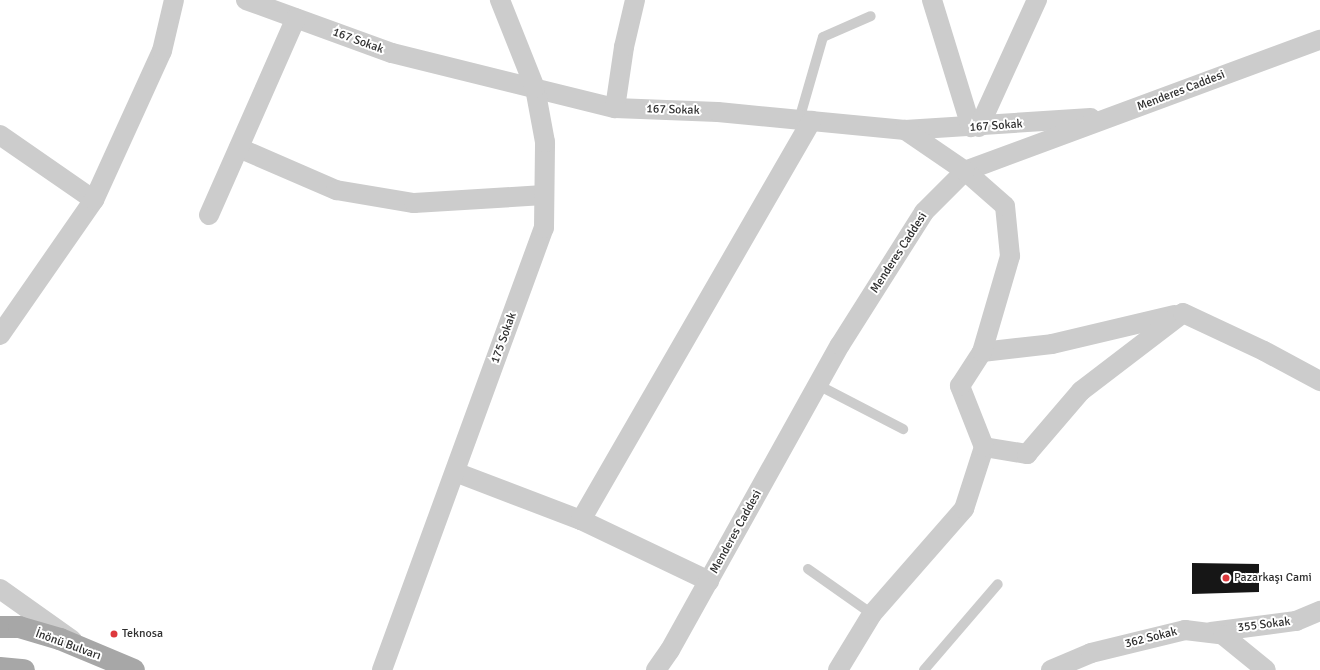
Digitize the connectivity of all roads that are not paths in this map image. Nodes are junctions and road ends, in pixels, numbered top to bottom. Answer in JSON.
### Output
{"nodes":[{"id":1,"x":174,"y":0,"type":"edge"},
{"id":2,"x":246,"y":0,"type":"edge"},
{"id":3,"x":500,"y":0,"type":"edge"},
{"id":4,"x":635,"y":0,"type":"edge"},
{"id":5,"x":932,"y":0,"type":"edge"},
{"id":6,"x":1037,"y":0,"type":"edge"},
{"id":7,"x":871,"y":16,"type":"dead end"},
{"id":8,"x":296,"y":18,"type":"junction"},
{"id":9,"x":1320,"y":40,"type":"edge"},
{"id":10,"x":535,"y":88,"type":"junction"},
{"id":11,"x":615,"y":108,"type":"junction"},
{"id":12,"x":1114,"y":116,"type":"junction"},
{"id":13,"x":805,"y":121,"type":"junction"},
{"id":14,"x":975,"y":127,"type":"junction"},
{"id":15,"x":905,"y":130,"type":"junction"},
{"id":16,"x":0,"y":135,"type":"edge"},
{"id":17,"x":239,"y":148,"type":"junction"},
{"id":18,"x":965,"y":171,"type":"junction"},
{"id":19,"x":544,"y":195,"type":"junction"},
{"id":20,"x":94,"y":200,"type":"junction"},
{"id":21,"x":209,"y":215,"type":"dead end"},
{"id":22,"x":1182,"y":313,"type":"junction"},
{"id":23,"x":0,"y":335,"type":"edge"},
{"id":24,"x":982,"y":352,"type":"junction"},
{"id":25,"x":1320,"y":381,"type":"edge"},
{"id":26,"x":818,"y":385,"type":"junction"},
{"id":27,"x":903,"y":429,"type":"dead end"},
{"id":28,"x":984,"y":447,"type":"junction"},
{"id":29,"x":455,"y":472,"type":"junction"},
{"id":30,"x":581,"y":520,"type":"junction"},
{"id":31,"x":808,"y":569,"type":"dead end"},
{"id":32,"x":709,"y":581,"type":"junction"},
{"id":33,"x":998,"y":584,"type":"dead end"},
{"id":34,"x":0,"y":590,"type":"edge"},
{"id":35,"x":1320,"y":611,"type":"edge"},
{"id":36,"x":872,"y":614,"type":"junction"},
{"id":37,"x":0,"y":627,"type":"edge"},
{"id":38,"x":1205,"y":632,"type":"junction"},
{"id":39,"x":86,"y":651,"type":"junction"},
{"id":40,"x":0,"y":668,"type":"edge"},
{"id":41,"x":24,"y":670,"type":"edge"},
{"id":42,"x":134,"y":670,"type":"edge"},
{"id":43,"x":382,"y":670,"type":"edge"},
{"id":44,"x":656,"y":670,"type":"edge"},
{"id":45,"x":838,"y":670,"type":"edge"},
{"id":46,"x":924,"y":670,"type":"edge"},
{"id":47,"x":1050,"y":670,"type":"edge"},
{"id":48,"x":1266,"y":670,"type":"edge"}],
"edges":[{"from":1,"to":20,"type":"street"},
{"from":2,"to":8,"type":"street","name":"167 Sokak"},
{"from":3,"to":10,"type":"street","name":"175 Sokak"},
{"from":4,"to":11,"type":"street"},
{"from":5,"to":14,"type":"street"},
{"from":6,"to":14,"type":"street"},
{"from":7,"to":13,"type":"lane"},
{"from":8,"to":10,"type":"street","name":"167 Sokak"},
{"from":8,"to":17,"type":"street"},
{"from":9,"to":12,"type":"street","name":"Menderes Caddesi"},
{"from":10,"to":11,"type":"street","name":"167 Sokak"},
{"from":10,"to":19,"type":"street","name":"175 Sokak"},
{"from":11,"to":13,"type":"street","name":"167 Sokak"},
{"from":12,"to":14,"type":"street","name":"167 Sokak"},
{"from":12,"to":18,"type":"street","name":"Menderes Caddesi"},
{"from":13,"to":15,"type":"street","name":"167 Sokak"},
{"from":13,"to":30,"type":"street"},
{"from":14,"to":15,"type":"street","name":"167 Sokak"},
{"from":15,"to":18,"type":"street"},
{"from":16,"to":20,"type":"street"},
{"from":17,"to":19,"type":"street"},
{"from":17,"to":21,"type":"street"},
{"from":18,"to":24,"type":"street"},
{"from":18,"to":26,"type":"street","name":"Menderes Caddesi"},
{"from":19,"to":29,"type":"street","name":"175 Sokak"},
{"from":20,"to":23,"type":"street"},
{"from":22,"to":24,"type":"street"},
{"from":22,"to":25,"type":"street"},
{"from":22,"to":28,"type":"street"},
{"from":24,"to":28,"type":"street"},
{"from":26,"to":27,"type":"lane"},
{"from":26,"to":32,"type":"street","name":"Menderes Caddesi"},
{"from":28,"to":36,"type":"street"},
{"from":29,"to":30,"type":"street"},
{"from":29,"to":43,"type":"street","name":"175 Sokak"},
{"from":30,"to":32,"type":"street"},
{"from":31,"to":36,"type":"lane"},
{"from":32,"to":44,"type":"street","name":"Menderes Caddesi"},
{"from":33,"to":46,"type":"lane"},
{"from":34,"to":39,"type":"street"},
{"from":35,"to":38,"type":"street","name":"355 Sokak"},
{"from":36,"to":45,"type":"street"},
{"from":37,"to":39,"type":"main road","name":"İnönü Bulvarı"},
{"from":38,"to":47,"type":"street","name":"362 Sokak"},
{"from":38,"to":48,"type":"street","name":"362 Sokak"},
{"from":39,"to":42,"type":"main road","name":"İnönü Bulvarı"},
{"from":40,"to":41,"type":"main road"}]}
